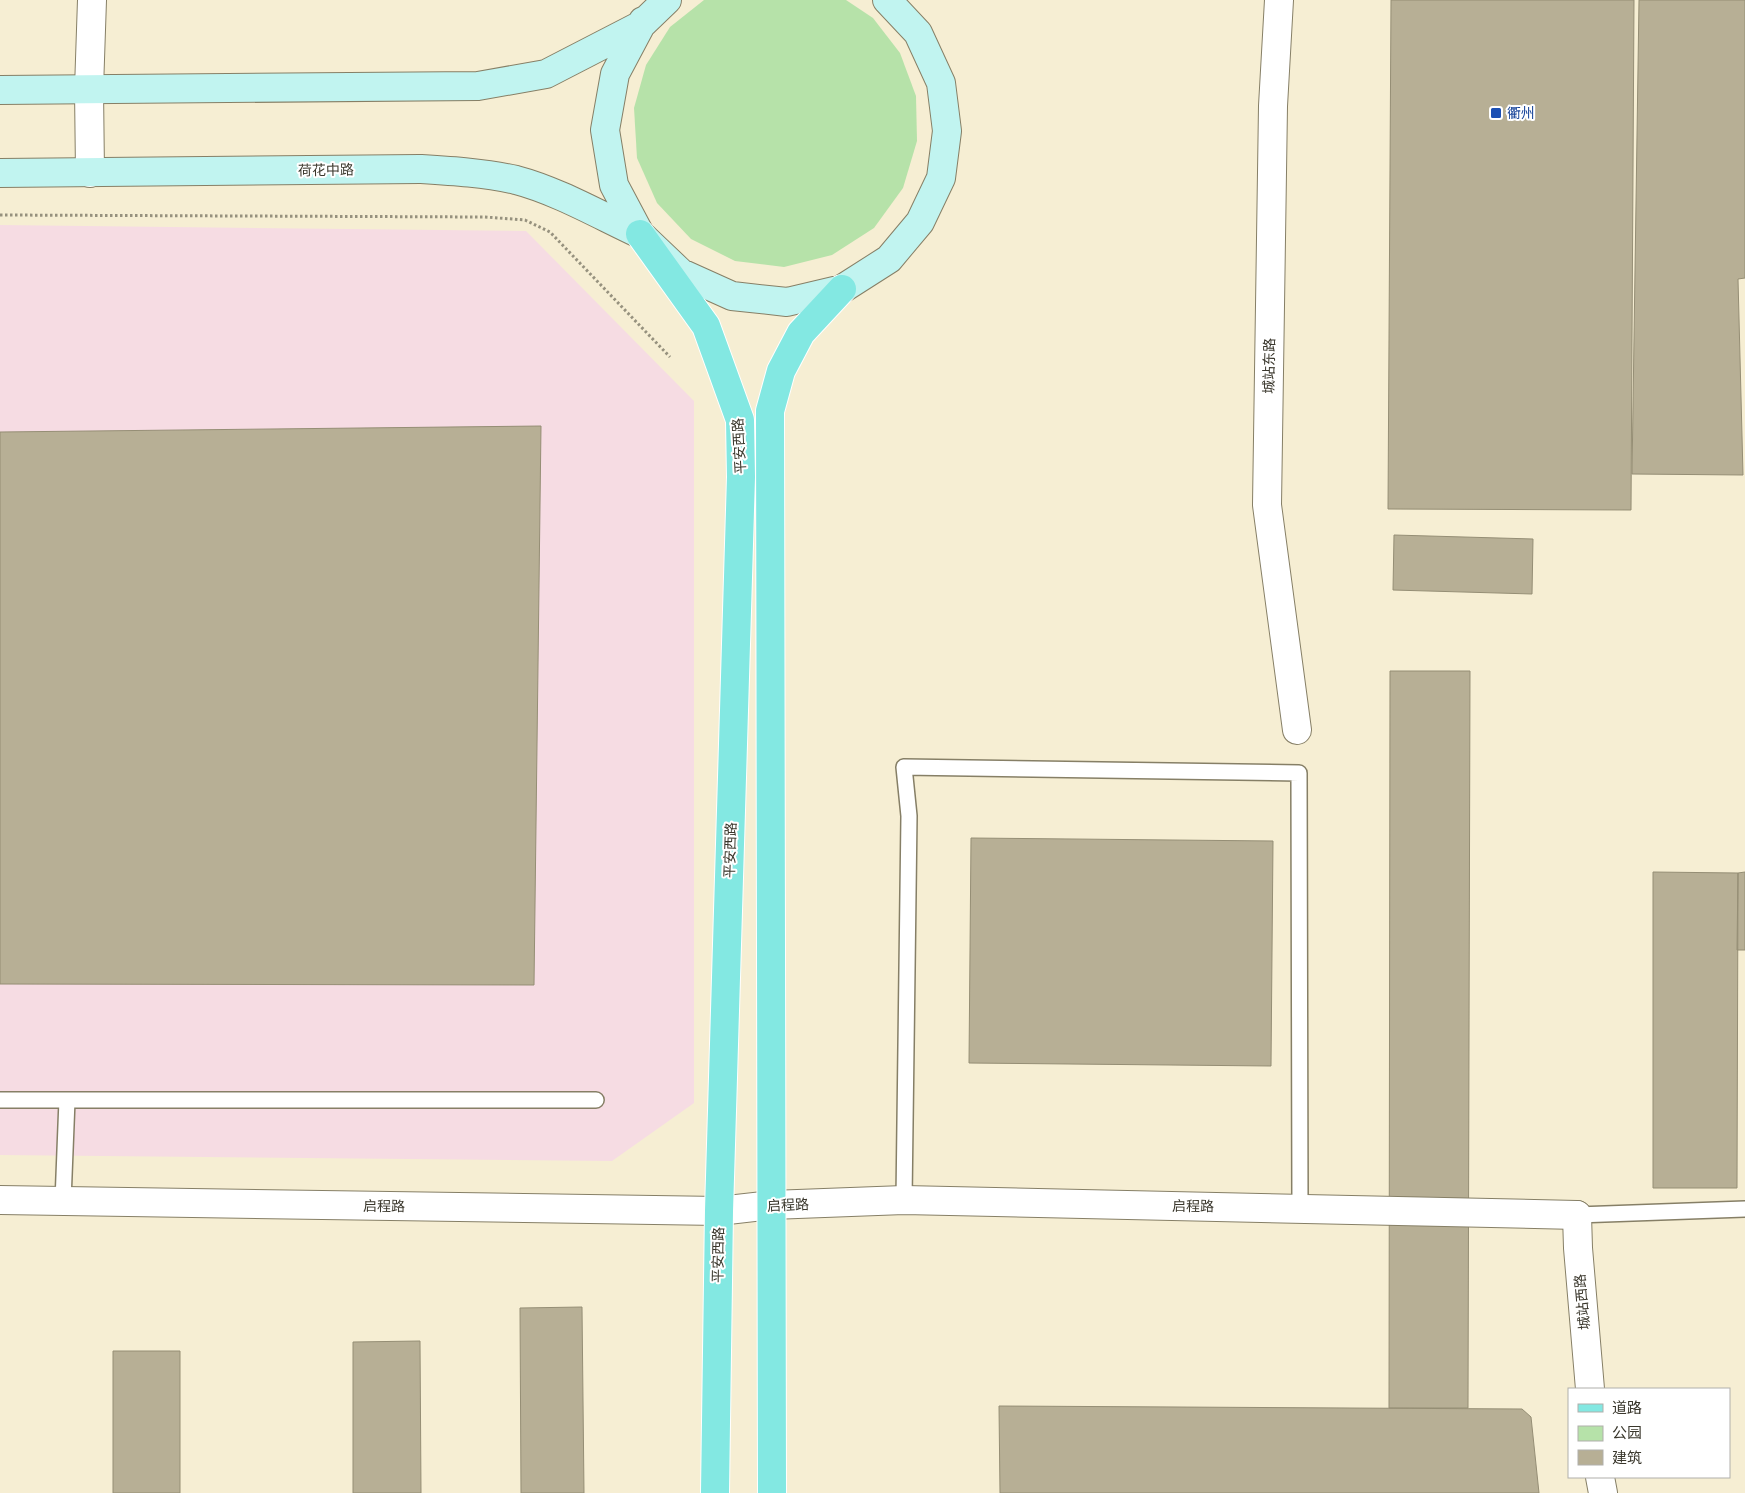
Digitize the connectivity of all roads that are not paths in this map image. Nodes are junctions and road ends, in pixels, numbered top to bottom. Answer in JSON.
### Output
{"nodes":[{"id":1,"x":92,"y":0,"type":"edge"},
{"id":2,"x":656,"y":0,"type":"edge"},
{"id":3,"x":667,"y":0,"type":"edge"},
{"id":4,"x":887,"y":0,"type":"edge"},
{"id":5,"x":1279,"y":0,"type":"edge"},
{"id":6,"x":641,"y":25,"type":"junction"},
{"id":7,"x":88,"y":89,"type":"junction"},
{"id":8,"x":0,"y":90,"type":"edge"},
{"id":9,"x":90,"y":173,"type":"junction"},
{"id":10,"x":0,"y":174,"type":"edge"},
{"id":11,"x":640,"y":234,"type":"junction"},
{"id":12,"x":842,"y":289,"type":"junction"},
{"id":13,"x":1297,"y":730,"type":"dead end"},
{"id":14,"x":0,"y":1100,"type":"edge"},
{"id":15,"x":67,"y":1100,"type":"junction"},
{"id":16,"x":596,"y":1100,"type":"dead end"},
{"id":17,"x":0,"y":1200,"type":"edge"},
{"id":18,"x":904,"y":1200,"type":"junction"},
{"id":19,"x":63,"y":1201,"type":"junction"},
{"id":20,"x":771,"y":1205,"type":"junction"},
{"id":21,"x":1300,"y":1209,"type":"junction"},
{"id":22,"x":1745,"y":1209,"type":"edge"},
{"id":23,"x":719,"y":1211,"type":"junction"},
{"id":24,"x":1577,"y":1215,"type":"junction"},
{"id":25,"x":1590,"y":1388,"type":"edge"},
{"id":26,"x":1600,"y":1478,"type":"edge"},
{"id":27,"x":715,"y":1493,"type":"edge"},
{"id":28,"x":772,"y":1493,"type":"edge"},
{"id":29,"x":1603,"y":1493,"type":"edge"}],
"edges":[{"from":1,"to":7,"type":"street"},
{"from":2,"to":6,"type":"main road"},
{"from":3,"to":6,"type":"main road"},
{"from":4,"to":12,"type":"main road"},
{"from":5,"to":13,"type":"street","name":"城站东路"},
{"from":6,"to":7,"type":"main road"},
{"from":6,"to":11,"type":"main road"},
{"from":7,"to":8,"type":"main road"},
{"from":7,"to":9,"type":"street"},
{"from":9,"to":10,"type":"main road","name":"荷花中路"},
{"from":9,"to":11,"type":"main road","name":"荷花中路"},
{"from":11,"to":12,"type":"main road"},
{"from":11,"to":23,"type":"main road","name":"平安西路"},
{"from":12,"to":20,"type":"main road"},
{"from":14,"to":15,"type":"lane"},
{"from":15,"to":16,"type":"lane"},
{"from":15,"to":19,"type":"lane"},
{"from":17,"to":19,"type":"street","name":"启程路"},
{"from":18,"to":20,"type":"street","name":"启程路"},
{"from":18,"to":21,"type":"street","name":"启程路"},
{"from":18,"to":21,"type":"lane"},
{"from":19,"to":23,"type":"street","name":"启程路"},
{"from":20,"to":23,"type":"street","name":"启程路"},
{"from":20,"to":28,"type":"main road"},
{"from":21,"to":24,"type":"street","name":"启程路"},
{"from":22,"to":24,"type":"lane"},
{"from":23,"to":27,"type":"main road","name":"平安西路"},
{"from":24,"to":25,"type":"street","name":"城站西路"},
{"from":26,"to":29,"type":"street"}]}
